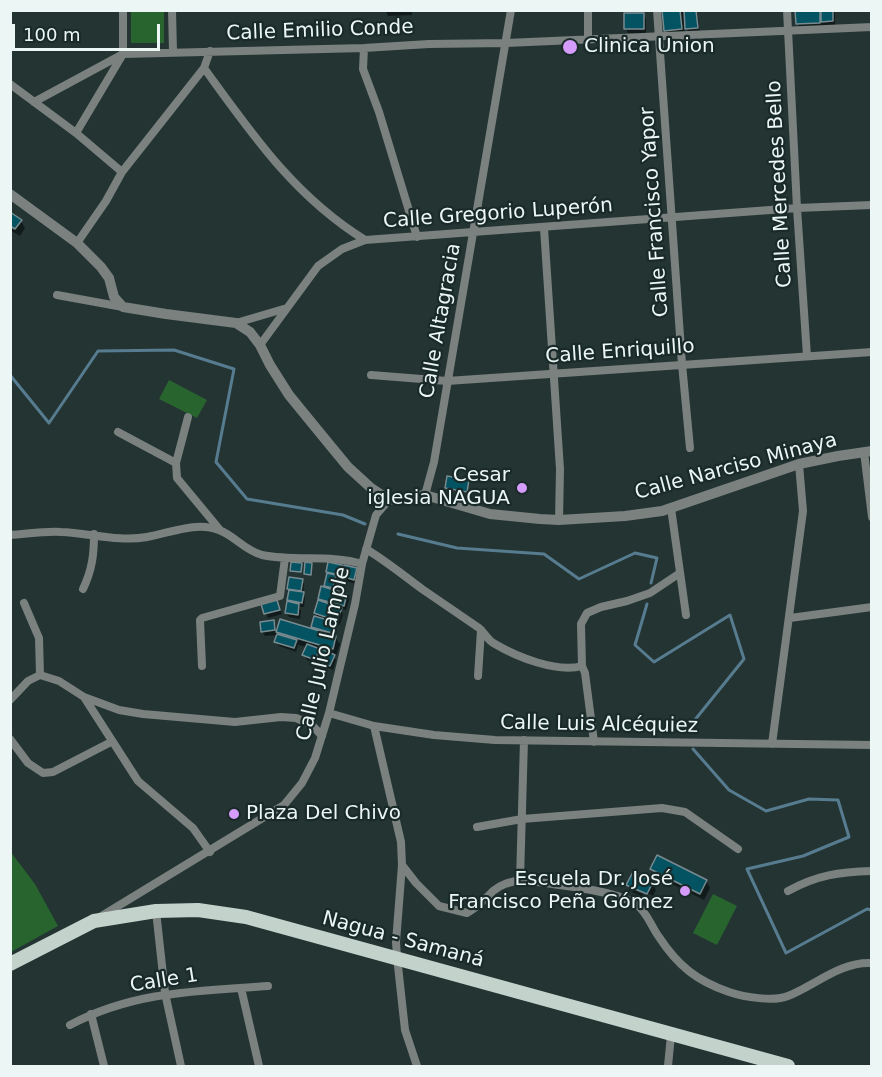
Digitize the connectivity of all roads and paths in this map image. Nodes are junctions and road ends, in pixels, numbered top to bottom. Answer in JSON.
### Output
{"nodes":[{"id":1,"x":123,"y":10,"type":"edge"},
{"id":2,"x":172,"y":10,"type":"edge"},
{"id":3,"x":511,"y":10,"type":"edge"},
{"id":4,"x":588,"y":10,"type":"edge"},
{"id":5,"x":657,"y":10,"type":"edge"},
{"id":6,"x":787,"y":10,"type":"edge"},
{"id":7,"x":872,"y":27,"type":"edge"},
{"id":8,"x":788,"y":30,"type":"junction"},
{"id":9,"x":660,"y":35,"type":"junction"},
{"id":10,"x":588,"y":38,"type":"junction"},
{"id":11,"x":506,"y":43,"type":"junction"},
{"id":12,"x":364,"y":48,"type":"junction"},
{"id":13,"x":210,"y":51,"type":"junction"},
{"id":14,"x":172,"y":52,"type":"junction"},
{"id":15,"x":123,"y":54,"type":"junction"},
{"id":16,"x":204,"y":68,"type":"junction"},
{"id":17,"x":10,"y":84,"type":"edge"},
{"id":18,"x":34,"y":102,"type":"junction"},
{"id":19,"x":76,"y":133,"type":"junction"},
{"id":20,"x":122,"y":172,"type":"junction"},
{"id":21,"x":10,"y":194,"type":"edge"},
{"id":22,"x":872,"y":205,"type":"edge"},
{"id":23,"x":796,"y":208,"type":"junction"},
{"id":24,"x":671,"y":218,"type":"junction"},
{"id":25,"x":544,"y":228,"type":"junction"},
{"id":26,"x":472,"y":234,"type":"junction"},
{"id":27,"x":417,"y":237,"type":"junction"},
{"id":28,"x":365,"y":240,"type":"junction"},
{"id":29,"x":77,"y":243,"type":"junction"},
{"id":30,"x":57,"y":296,"type":"dead end"},
{"id":31,"x":123,"y":306,"type":"junction"},
{"id":32,"x":288,"y":308,"type":"junction"},
{"id":33,"x":236,"y":323,"type":"junction"},
{"id":34,"x":260,"y":345,"type":"junction"},
{"id":35,"x":872,"y":352,"type":"edge"},
{"id":36,"x":807,"y":356,"type":"junction"},
{"id":37,"x":682,"y":364,"type":"junction"},
{"id":38,"x":554,"y":372,"type":"junction"},
{"id":39,"x":371,"y":375,"type":"dead end"},
{"id":40,"x":447,"y":381,"type":"junction"},
{"id":41,"x":188,"y":417,"type":"dead end"},
{"id":42,"x":118,"y":432,"type":"dead end"},
{"id":43,"x":690,"y":448,"type":"dead end"},
{"id":44,"x":868,"y":452,"type":"edge"},
{"id":45,"x":176,"y":463,"type":"junction"},
{"id":46,"x":799,"y":464,"type":"junction"},
{"id":47,"x":425,"y":495,"type":"junction"},
{"id":48,"x":389,"y":500,"type":"junction"},
{"id":49,"x":671,"y":508,"type":"junction"},
{"id":50,"x":872,"y":517,"type":"edge"},
{"id":51,"x":559,"y":520,"type":"junction"},
{"id":52,"x":220,"y":530,"type":"junction"},
{"id":53,"x":94,"y":534,"type":"junction"},
{"id":54,"x":10,"y":535,"type":"edge"},
{"id":55,"x":366,"y":549,"type":"junction"},
{"id":56,"x":285,"y":558,"type":"junction"},
{"id":57,"x":362,"y":564,"type":"junction"},
{"id":58,"x":680,"y":573,"type":"junction"},
{"id":59,"x":83,"y":589,"type":"dead end"},
{"id":60,"x":24,"y":603,"type":"dead end"},
{"id":61,"x":872,"y":607,"type":"edge"},
{"id":62,"x":686,"y":615,"type":"dead end"},
{"id":63,"x":790,"y":618,"type":"junction"},
{"id":64,"x":481,"y":630,"type":"junction"},
{"id":65,"x":202,"y":666,"type":"dead end"},
{"id":66,"x":582,"y":666,"type":"junction"},
{"id":67,"x":40,"y":675,"type":"junction"},
{"id":68,"x":478,"y":676,"type":"dead end"},
{"id":69,"x":84,"y":697,"type":"junction"},
{"id":70,"x":10,"y":700,"type":"edge"},
{"id":71,"x":329,"y":713,"type":"junction"},
{"id":72,"x":374,"y":726,"type":"junction"},
{"id":73,"x":322,"y":736,"type":"junction"},
{"id":74,"x":10,"y":739,"type":"edge"},
{"id":75,"x":524,"y":740,"type":"junction"},
{"id":76,"x":111,"y":742,"type":"junction"},
{"id":77,"x":594,"y":742,"type":"junction"},
{"id":78,"x":771,"y":744,"type":"junction"},
{"id":79,"x":872,"y":745,"type":"edge"},
{"id":80,"x":522,"y":819,"type":"junction"},
{"id":81,"x":477,"y":827,"type":"dead end"},
{"id":82,"x":738,"y":849,"type":"dead end"},
{"id":83,"x":210,"y":852,"type":"junction"},
{"id":84,"x":402,"y":865,"type":"junction"},
{"id":85,"x":872,"y":871,"type":"edge"},
{"id":86,"x":520,"y":880,"type":"junction"},
{"id":87,"x":788,"y":891,"type":"dead end"},
{"id":88,"x":156,"y":911,"type":"junction"},
{"id":89,"x":94,"y":921,"type":"junction"},
{"id":90,"x":397,"y":957,"type":"junction"},
{"id":91,"x":872,"y":963,"type":"edge"},
{"id":92,"x":10,"y":964,"type":"edge"},
{"id":93,"x":268,"y":986,"type":"dead end"},
{"id":94,"x":240,"y":988,"type":"junction"},
{"id":95,"x":165,"y":993,"type":"junction"},
{"id":96,"x":91,"y":1014,"type":"junction"},
{"id":97,"x":70,"y":1025,"type":"dead end"},
{"id":98,"x":671,"y":1035,"type":"junction"},
{"id":99,"x":104,"y":1066,"type":"edge"},
{"id":100,"x":179,"y":1066,"type":"edge"},
{"id":101,"x":259,"y":1066,"type":"edge"},
{"id":102,"x":417,"y":1066,"type":"edge"},
{"id":103,"x":668,"y":1066,"type":"edge"},
{"id":104,"x":788,"y":1066,"type":"edge"}],
"edges":[{"from":1,"to":15,"type":"street"},
{"from":2,"to":14,"type":"street"},
{"from":3,"to":11,"type":"street","name":"Calle Altagracia"},
{"from":4,"to":10,"type":"street"},
{"from":5,"to":9,"type":"street","name":"Calle Francisco Yapor"},
{"from":6,"to":8,"type":"street","name":"Calle Mercedes Bello"},
{"from":7,"to":8,"type":"street","name":"Calle Emilio Conde"},
{"from":8,"to":9,"type":"street","name":"Calle Emilio Conde"},
{"from":8,"to":23,"type":"street","name":"Calle Mercedes Bello"},
{"from":9,"to":10,"type":"street","name":"Calle Emilio Conde"},
{"from":9,"to":24,"type":"street","name":"Calle Francisco Yapor"},
{"from":10,"to":11,"type":"street","name":"Calle Emilio Conde"},
{"from":11,"to":12,"type":"street","name":"Calle Emilio Conde"},
{"from":11,"to":26,"type":"street","name":"Calle Altagracia"},
{"from":12,"to":13,"type":"street","name":"Calle Emilio Conde"},
{"from":12,"to":27,"type":"street"},
{"from":13,"to":14,"type":"street","name":"Calle Emilio Conde"},
{"from":13,"to":16,"type":"street"},
{"from":14,"to":15,"type":"street","name":"Calle Emilio Conde"},
{"from":15,"to":18,"type":"street","name":"Calle Emilio Conde"},
{"from":15,"to":19,"type":"street"},
{"from":16,"to":20,"type":"street"},
{"from":16,"to":28,"type":"street","name":"Calle Gregorio Luperón"},
{"from":17,"to":18,"type":"street"},
{"from":18,"to":19,"type":"street"},
{"from":19,"to":20,"type":"street"},
{"from":20,"to":29,"type":"street"},
{"from":21,"to":29,"type":"street"},
{"from":22,"to":23,"type":"street","name":"Calle Gregorio Luperón"},
{"from":23,"to":24,"type":"street","name":"Calle Gregorio Luperón"},
{"from":23,"to":36,"type":"street","name":"Calle Mercedes Bello"},
{"from":24,"to":25,"type":"street","name":"Calle Gregorio Luperón"},
{"from":24,"to":37,"type":"street","name":"Calle Francisco Yapor"},
{"from":25,"to":26,"type":"street","name":"Calle Gregorio Luperón"},
{"from":25,"to":38,"type":"street"},
{"from":26,"to":27,"type":"street","name":"Calle Gregorio Luperón"},
{"from":26,"to":40,"type":"street","name":"Calle Altagracia"},
{"from":27,"to":28,"type":"street","name":"Calle Gregorio Luperón"},
{"from":28,"to":32,"type":"street"},
{"from":29,"to":31,"type":"street"},
{"from":30,"to":31,"type":"street"},
{"from":31,"to":33,"type":"street"},
{"from":32,"to":33,"type":"street"},
{"from":32,"to":34,"type":"street"},
{"from":33,"to":34,"type":"street"},
{"from":34,"to":48,"type":"street"},
{"from":35,"to":36,"type":"street","name":"Calle Enriquillo"},
{"from":36,"to":37,"type":"street","name":"Calle Enriquillo"},
{"from":37,"to":38,"type":"street","name":"Calle Enriquillo"},
{"from":37,"to":43,"type":"street","name":"Calle Francisco Yapor"},
{"from":38,"to":40,"type":"street","name":"Calle Enriquillo"},
{"from":38,"to":51,"type":"street"},
{"from":39,"to":40,"type":"street","name":"Calle Enriquillo"},
{"from":40,"to":47,"type":"street","name":"Calle Altagracia"},
{"from":41,"to":45,"type":"street"},
{"from":42,"to":45,"type":"street"},
{"from":44,"to":46,"type":"street","name":"Calle Narciso Minaya"},
{"from":44,"to":50,"type":"street"},
{"from":45,"to":52,"type":"street"},
{"from":46,"to":49,"type":"street","name":"Calle Narciso Minaya"},
{"from":46,"to":63,"type":"street"},
{"from":47,"to":48,"type":"street","name":"Calle Narciso Minaya"},
{"from":47,"to":51,"type":"street","name":"Calle Narciso Minaya"},
{"from":48,"to":55,"type":"street","name":"Calle Julio Lample"},
{"from":49,"to":51,"type":"street","name":"Calle Narciso Minaya"},
{"from":49,"to":58,"type":"street"},
{"from":52,"to":53,"type":"street"},
{"from":52,"to":56,"type":"street"},
{"from":53,"to":54,"type":"street"},
{"from":53,"to":59,"type":"street"},
{"from":55,"to":57,"type":"street","name":"Calle Julio Lample"},
{"from":55,"to":64,"type":"street"},
{"from":56,"to":57,"type":"street"},
{"from":56,"to":65,"type":"street"},
{"from":57,"to":71,"type":"street","name":"Calle Julio Lample"},
{"from":58,"to":62,"type":"street"},
{"from":58,"to":66,"type":"street"},
{"from":60,"to":67,"type":"street"},
{"from":61,"to":63,"type":"street"},
{"from":63,"to":78,"type":"street"},
{"from":64,"to":66,"type":"street"},
{"from":64,"to":68,"type":"street"},
{"from":66,"to":77,"type":"street"},
{"from":67,"to":69,"type":"street"},
{"from":67,"to":70,"type":"street"},
{"from":69,"to":73,"type":"street"},
{"from":69,"to":76,"type":"street"},
{"from":71,"to":72,"type":"street","name":"Calle Luis Alcéquiez"},
{"from":71,"to":73,"type":"street","name":"Calle Julio Lample"},
{"from":72,"to":75,"type":"street","name":"Calle Luis Alcéquiez"},
{"from":72,"to":84,"type":"street"},
{"from":73,"to":83,"type":"street","name":"Calle Julio Lample"},
{"from":74,"to":76,"type":"street"},
{"from":75,"to":77,"type":"street","name":"Calle Luis Alcéquiez"},
{"from":75,"to":80,"type":"street"},
{"from":76,"to":83,"type":"street"},
{"from":77,"to":78,"type":"street","name":"Calle Luis Alcéquiez"},
{"from":78,"to":79,"type":"street","name":"Calle Luis Alcéquiez"},
{"from":80,"to":81,"type":"street"},
{"from":80,"to":82,"type":"street"},
{"from":80,"to":86,"type":"street"},
{"from":83,"to":89,"type":"street","name":"Calle Julio Lample"},
{"from":84,"to":86,"type":"street"},
{"from":84,"to":90,"type":"street"},
{"from":85,"to":87,"type":"street"},
{"from":86,"to":91,"type":"street"},
{"from":88,"to":89,"type":"main road","name":"Nagua - Samaná"},
{"from":88,"to":90,"type":"main road","name":"Nagua - Samaná"},
{"from":88,"to":95,"type":"street"},
{"from":89,"to":92,"type":"main road","name":"Nagua - Samaná"},
{"from":90,"to":98,"type":"main road","name":"Nagua - Samaná"},
{"from":90,"to":102,"type":"street"},
{"from":93,"to":94,"type":"street","name":"Calle 1"},
{"from":94,"to":95,"type":"street","name":"Calle 1"},
{"from":94,"to":101,"type":"street"},
{"from":95,"to":96,"type":"street","name":"Calle 1"},
{"from":95,"to":100,"type":"street"},
{"from":96,"to":97,"type":"street","name":"Calle 1"},
{"from":96,"to":99,"type":"street"},
{"from":98,"to":103,"type":"street"},
{"from":98,"to":104,"type":"main road","name":"Nagua - Samaná"}]}
